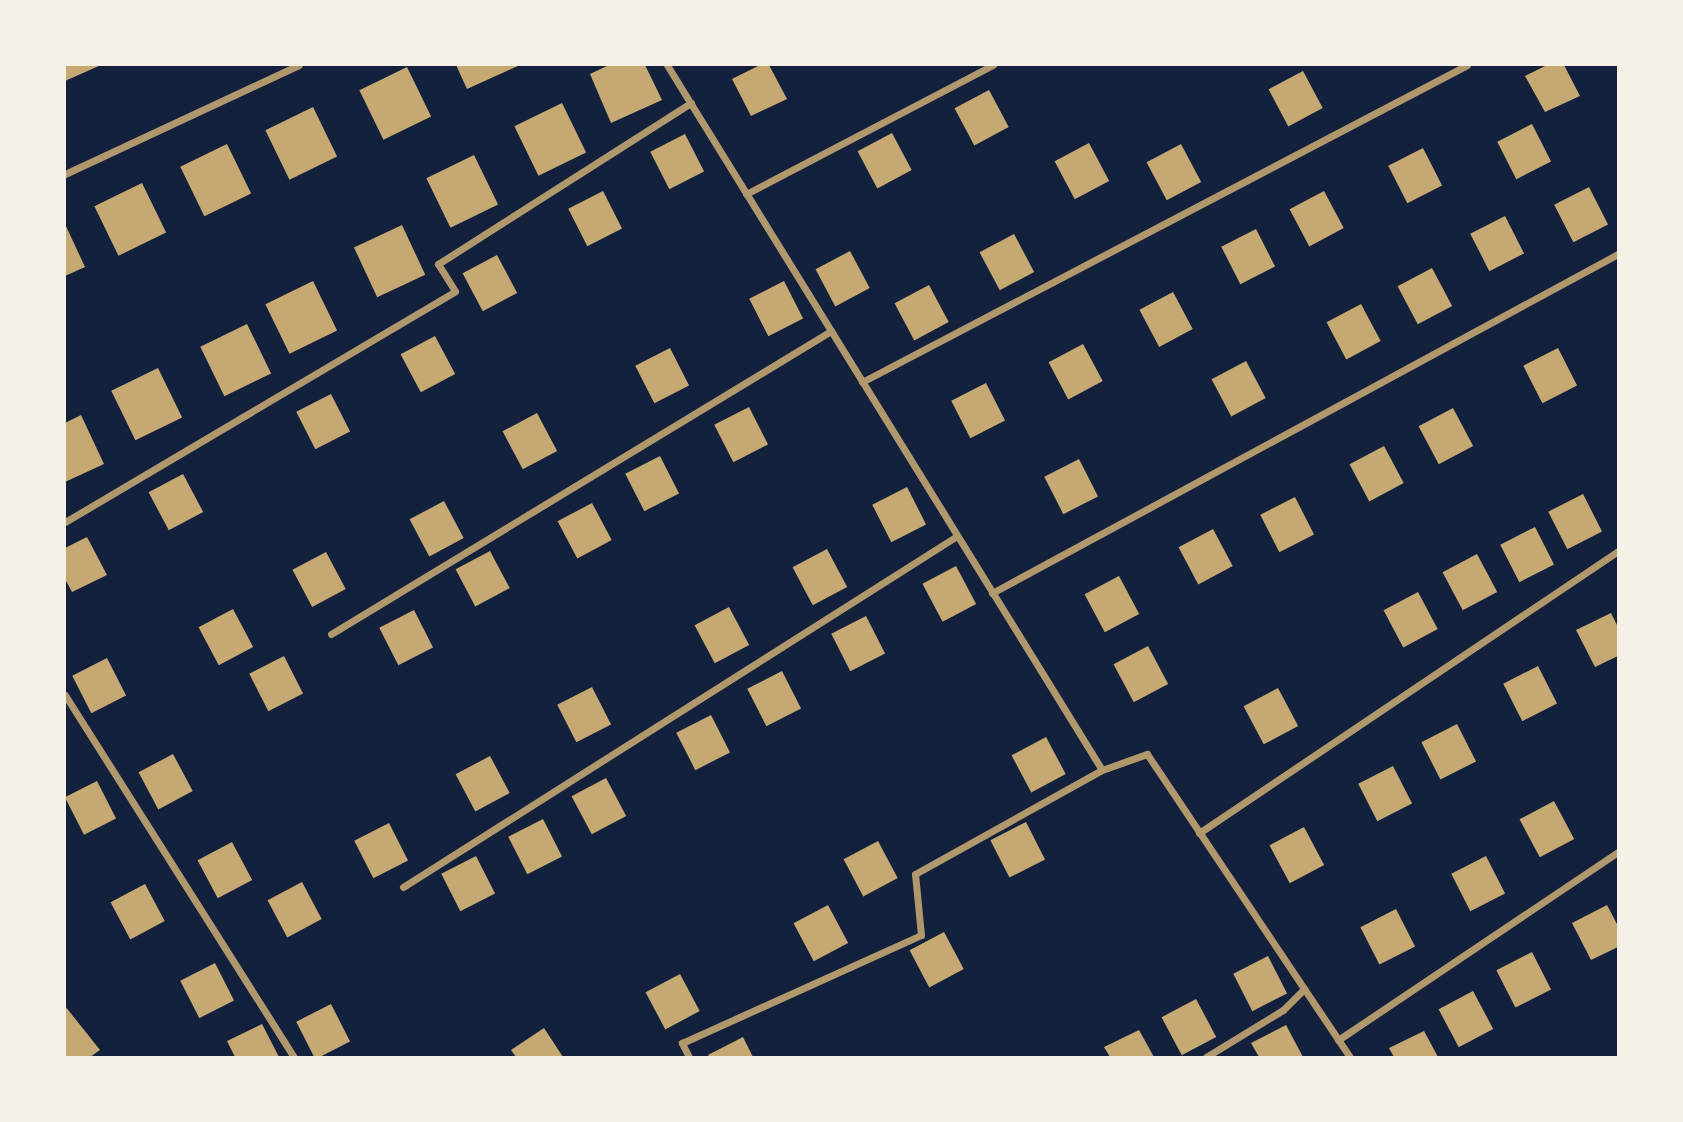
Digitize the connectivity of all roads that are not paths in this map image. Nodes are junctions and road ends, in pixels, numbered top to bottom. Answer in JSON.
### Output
{"nodes":[{"id":1,"x":299,"y":65,"type":"edge"},
{"id":2,"x":667,"y":65,"type":"edge"},
{"id":3,"x":993,"y":65,"type":"edge"},
{"id":4,"x":1467,"y":65,"type":"edge"},
{"id":5,"x":691,"y":103,"type":"junction"},
{"id":6,"x":65,"y":174,"type":"edge"},
{"id":7,"x":746,"y":194,"type":"junction"},
{"id":8,"x":1618,"y":254,"type":"edge"},
{"id":9,"x":831,"y":331,"type":"junction"},
{"id":10,"x":862,"y":382,"type":"junction"},
{"id":11,"x":65,"y":522,"type":"edge"},
{"id":12,"x":957,"y":536,"type":"junction"},
{"id":13,"x":1618,"y":551,"type":"edge"},
{"id":14,"x":992,"y":593,"type":"junction"},
{"id":15,"x":331,"y":634,"type":"dead end"},
{"id":16,"x":65,"y":695,"type":"edge"},
{"id":17,"x":1102,"y":770,"type":"junction"},
{"id":18,"x":1199,"y":833,"type":"junction"},
{"id":19,"x":1618,"y":852,"type":"edge"},
{"id":20,"x":403,"y":887,"type":"dead end"},
{"id":21,"x":1304,"y":989,"type":"junction"},
{"id":22,"x":1338,"y":1040,"type":"junction"},
{"id":23,"x":294,"y":1057,"type":"edge"},
{"id":24,"x":689,"y":1057,"type":"edge"},
{"id":25,"x":1206,"y":1057,"type":"edge"},
{"id":26,"x":1350,"y":1057,"type":"edge"}],
"edges":[{"from":1,"to":6,"type":"street"},
{"from":2,"to":5,"type":"street"},
{"from":3,"to":7,"type":"street"},
{"from":4,"to":10,"type":"street"},
{"from":5,"to":7,"type":"street"},
{"from":5,"to":11,"type":"street"},
{"from":7,"to":9,"type":"street"},
{"from":8,"to":14,"type":"street"},
{"from":9,"to":10,"type":"street"},
{"from":9,"to":15,"type":"street"},
{"from":10,"to":12,"type":"street"},
{"from":12,"to":14,"type":"street"},
{"from":12,"to":20,"type":"street"},
{"from":13,"to":18,"type":"street"},
{"from":14,"to":17,"type":"street"},
{"from":16,"to":23,"type":"street"},
{"from":17,"to":18,"type":"street"},
{"from":17,"to":24,"type":"street"},
{"from":18,"to":21,"type":"street"},
{"from":19,"to":22,"type":"street"},
{"from":21,"to":22,"type":"street"},
{"from":21,"to":25,"type":"street"},
{"from":22,"to":26,"type":"street"}]}
